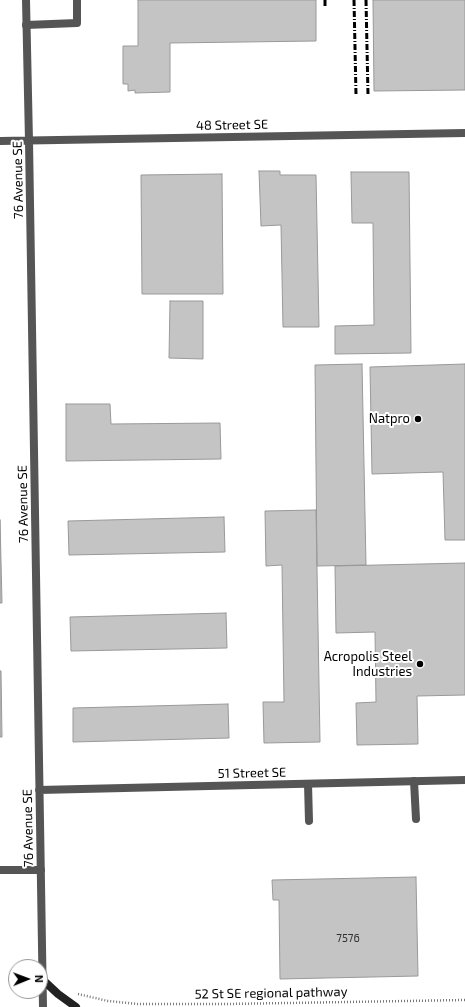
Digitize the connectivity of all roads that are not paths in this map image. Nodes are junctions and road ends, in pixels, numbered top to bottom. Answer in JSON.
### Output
{"nodes":[{"id":1,"x":26,"y":0,"type":"edge"},
{"id":2,"x":76,"y":0,"type":"edge"},
{"id":3,"x":26,"y":25,"type":"junction"},
{"id":4,"x":465,"y":133,"type":"edge"},
{"id":5,"x":0,"y":141,"type":"edge"},
{"id":6,"x":29,"y":141,"type":"junction"},
{"id":7,"x":465,"y":780,"type":"edge"},
{"id":8,"x":414,"y":781,"type":"junction"},
{"id":9,"x":308,"y":784,"type":"junction"},
{"id":10,"x":39,"y":790,"type":"junction"},
{"id":11,"x":416,"y":819,"type":"dead end"},
{"id":12,"x":309,"y":821,"type":"dead end"},
{"id":13,"x":0,"y":870,"type":"edge"},
{"id":14,"x":41,"y":870,"type":"junction"},
{"id":15,"x":43,"y":959,"type":"edge"},
{"id":16,"x":48,"y":985,"type":"edge"},
{"id":17,"x":76,"y":1007,"type":"edge"}],
"edges":[{"from":1,"to":3,"type":"street","name":"76 Avenue SE"},
{"from":2,"to":3,"type":"street"},
{"from":3,"to":6,"type":"street","name":"76 Avenue SE"},
{"from":4,"to":6,"type":"street","name":"48 Street SE"},
{"from":5,"to":6,"type":"street","name":"48 Street SE"},
{"from":6,"to":10,"type":"street","name":"76 Avenue SE"},
{"from":7,"to":8,"type":"street","name":"51 Street SE"},
{"from":8,"to":9,"type":"street","name":"51 Street SE"},
{"from":8,"to":11,"type":"street"},
{"from":9,"to":10,"type":"street","name":"51 Street SE"},
{"from":9,"to":12,"type":"street"},
{"from":10,"to":14,"type":"street","name":"76 Avenue SE"},
{"from":13,"to":14,"type":"street"},
{"from":14,"to":15,"type":"street","name":"76 Avenue SE"},
{"from":16,"to":17,"type":"main road"}]}
